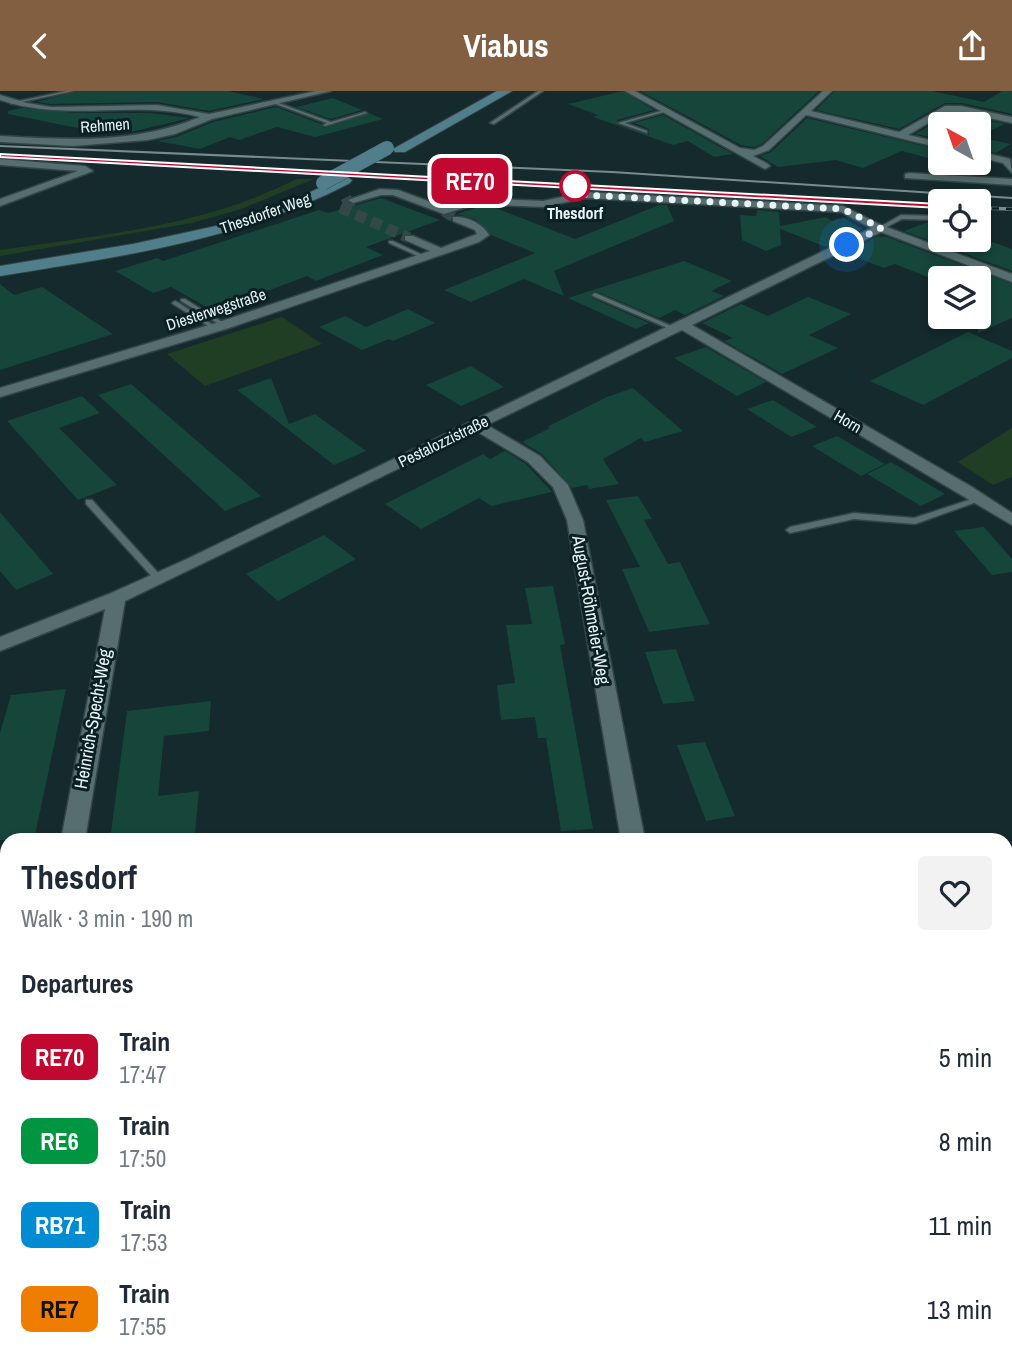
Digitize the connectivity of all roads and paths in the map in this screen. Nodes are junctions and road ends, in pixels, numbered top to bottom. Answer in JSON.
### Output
{"nodes":[{"id":1,"x":72,"y":91,"type":"edge"},
{"id":2,"x":327,"y":91,"type":"edge"},
{"id":3,"x":489,"y":91,"type":"edge"},
{"id":4,"x":506,"y":91,"type":"edge"},
{"id":5,"x":541,"y":91,"type":"edge"},
{"id":6,"x":629,"y":91,"type":"edge"},
{"id":7,"x":828,"y":91,"type":"edge"},
{"id":8,"x":895,"y":91,"type":"edge"},
{"id":9,"x":905,"y":91,"type":"edge"},
{"id":10,"x":0,"y":97,"type":"edge"},
{"id":11,"x":274,"y":102,"type":"junction"},
{"id":12,"x":12,"y":103,"type":"junction"},
{"id":13,"x":666,"y":111,"type":"junction"},
{"id":14,"x":803,"y":112,"type":"junction"},
{"id":15,"x":365,"y":113,"type":"dead end"},
{"id":16,"x":209,"y":117,"type":"junction"},
{"id":17,"x":1012,"y":120,"type":"edge"},
{"id":18,"x":492,"y":123,"type":"dead end"},
{"id":19,"x":645,"y":132,"type":"dead end"},
{"id":20,"x":901,"y":135,"type":"junction"},
{"id":21,"x":0,"y":139,"type":"edge"},
{"id":22,"x":928,"y":142,"type":"edge"},
{"id":23,"x":394,"y":148,"type":"junction"},
{"id":24,"x":739,"y":151,"type":"junction"},
{"id":25,"x":991,"y":157,"type":"edge"},
{"id":26,"x":0,"y":162,"type":"edge"},
{"id":27,"x":765,"y":166,"type":"dead end"},
{"id":28,"x":1012,"y":170,"type":"edge"},
{"id":29,"x":909,"y":176,"type":"dead end"},
{"id":30,"x":1012,"y":182,"type":"edge"},
{"id":31,"x":330,"y":184,"type":"junction"},
{"id":32,"x":353,"y":200,"type":"dead end"},
{"id":33,"x":0,"y":203,"type":"edge"},
{"id":34,"x":928,"y":218,"type":"edge"},
{"id":35,"x":457,"y":219,"type":"tunnel mouth"},
{"id":36,"x":881,"y":228,"type":"junction"},
{"id":37,"x":409,"y":238,"type":"tunnel mouth"},
{"id":38,"x":387,"y":244,"type":"dead end"},
{"id":39,"x":441,"y":252,"type":"junction"},
{"id":40,"x":421,"y":259,"type":"junction"},
{"id":41,"x":0,"y":263,"type":"edge"},
{"id":42,"x":0,"y":271,"type":"edge"},
{"id":43,"x":1012,"y":278,"type":"edge"},
{"id":44,"x":595,"y":295,"type":"dead end"},
{"id":45,"x":183,"y":300,"type":"dead end"},
{"id":46,"x":175,"y":303,"type":"dead end"},
{"id":47,"x":220,"y":327,"type":"junction"},
{"id":48,"x":678,"y":327,"type":"junction"},
{"id":49,"x":0,"y":393,"type":"edge"},
{"id":50,"x":476,"y":425,"type":"junction"},
{"id":51,"x":981,"y":499,"type":"junction"},
{"id":52,"x":89,"y":502,"type":"dead end"},
{"id":53,"x":1012,"y":520,"type":"edge"},
{"id":54,"x":790,"y":530,"type":"dead end"},
{"id":55,"x":158,"y":578,"type":"junction"},
{"id":56,"x":116,"y":598,"type":"junction"},
{"id":57,"x":0,"y":643,"type":"edge"},
{"id":58,"x":74,"y":833,"type":"edge"},
{"id":59,"x":632,"y":833,"type":"edge"}],
"edges":[{"from":1,"to":12,"type":"lane"},
{"from":2,"to":11,"type":"street","name":"Rehmen"},
{"from":3,"to":23,"type":"street","name":"Thesdorfer Weg"},
{"from":4,"to":23,"type":"street","name":"Thesdorfer Weg"},
{"from":5,"to":18,"type":"lane"},
{"from":6,"to":13,"type":"street"},
{"from":7,"to":14,"type":"street"},
{"from":8,"to":9,"type":"street"},
{"from":10,"to":12,"type":"street","name":"Rehmen"},
{"from":11,"to":15,"type":"lane"},
{"from":11,"to":16,"type":"street","name":"Rehmen"},
{"from":12,"to":16,"type":"street","name":"Rehmen"},
{"from":13,"to":19,"type":"lane"},
{"from":13,"to":24,"type":"street"},
{"from":14,"to":20,"type":"street"},
{"from":14,"to":24,"type":"street"},
{"from":16,"to":21,"type":"street","name":"Rehmen"},
{"from":17,"to":20,"type":"street"},
{"from":20,"to":22,"type":"street"},
{"from":23,"to":31,"type":"street","name":"Thesdorfer Weg","bridge":true},
{"from":24,"to":27,"type":"street"},
{"from":25,"to":28,"type":"street"},
{"from":26,"to":33,"type":"street"},
{"from":29,"to":30,"type":"street"},
{"from":31,"to":41,"type":"street","name":"Thesdorfer Weg"},
{"from":31,"to":42,"type":"street","name":"Thesdorfer Weg"},
{"from":32,"to":36,"type":"street"},
{"from":34,"to":36,"type":"lane"},
{"from":35,"to":39,"type":"street","name":"Diesterwegstraße"},
{"from":36,"to":43,"type":"street"},
{"from":36,"to":48,"type":"street","name":"Pestalozzistraße"},
{"from":37,"to":39,"type":"street"},
{"from":38,"to":40,"type":"lane"},
{"from":39,"to":40,"type":"street","name":"Diesterwegstraße"},
{"from":40,"to":47,"type":"street","name":"Diesterwegstraße"},
{"from":44,"to":48,"type":"lane"},
{"from":45,"to":47,"type":"lane"},
{"from":46,"to":47,"type":"lane"},
{"from":47,"to":49,"type":"street","name":"Diesterwegstraße"},
{"from":48,"to":50,"type":"street","name":"Pestalozzistraße"},
{"from":48,"to":51,"type":"street","name":"Horn"},
{"from":50,"to":55,"type":"street","name":"Pestalozzistraße"},
{"from":50,"to":59,"type":"street","name":"August-Röhmeier-Weg"},
{"from":51,"to":53,"type":"street","name":"Horn"},
{"from":51,"to":54,"type":"lane"},
{"from":52,"to":55,"type":"lane"},
{"from":55,"to":56,"type":"street","name":"Pestalozzistraße"},
{"from":56,"to":57,"type":"street","name":"Pestalozzistraße"},
{"from":56,"to":58,"type":"street","name":"Heinrich-Specht-Weg"}]}
